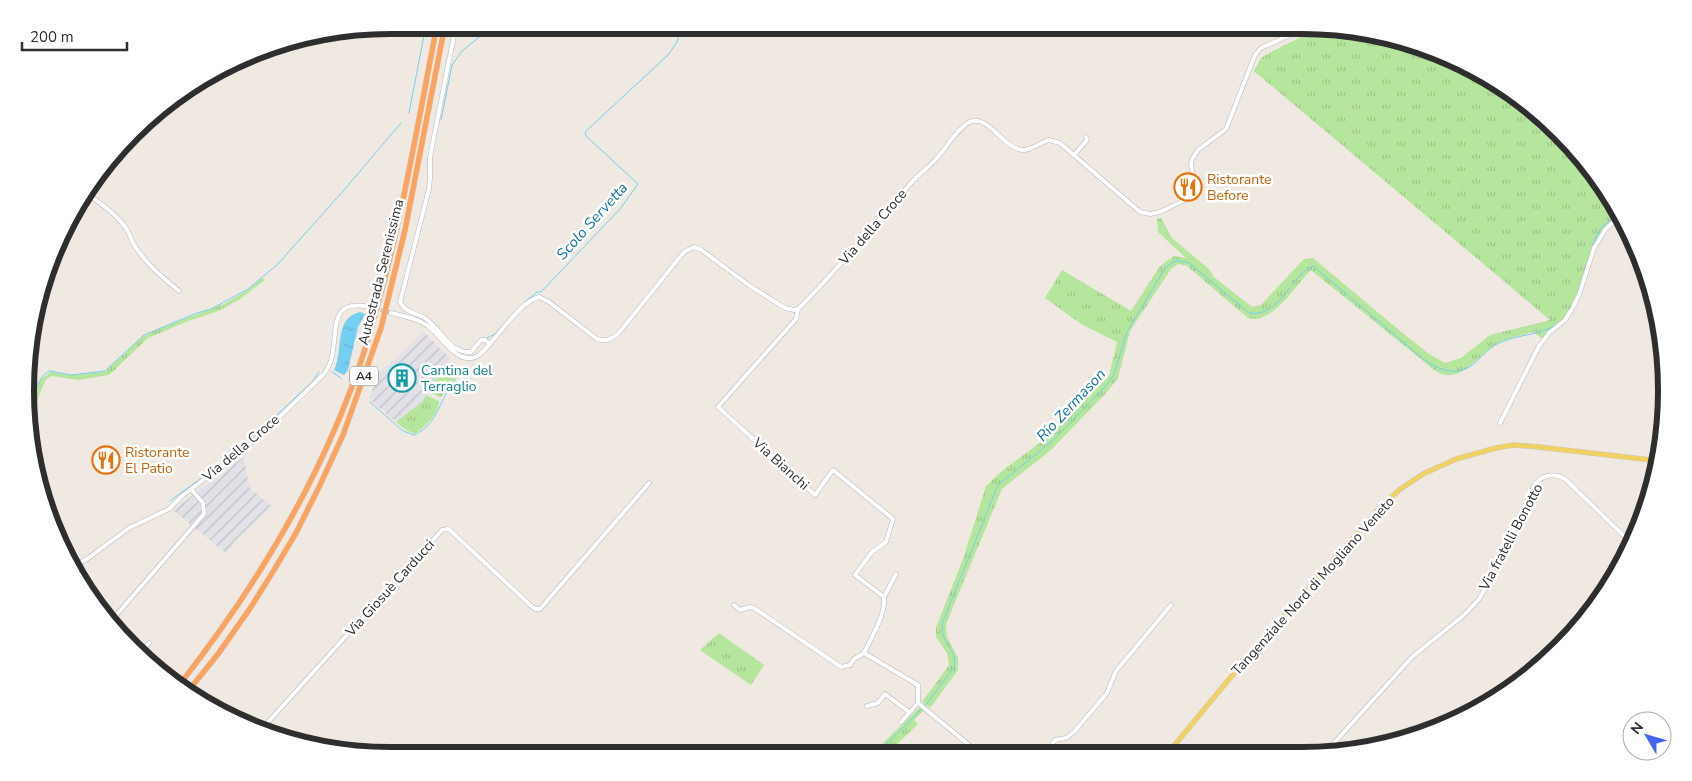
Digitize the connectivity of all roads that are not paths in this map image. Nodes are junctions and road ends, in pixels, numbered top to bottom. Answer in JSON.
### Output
{"nodes":[{"id":1,"x":436,"y":34,"type":"edge"},
{"id":2,"x":443,"y":34,"type":"edge"},
{"id":3,"x":454,"y":34,"type":"edge"},
{"id":4,"x":1292,"y":34,"type":"edge"},
{"id":5,"x":1086,"y":137,"type":"dead end"},
{"id":6,"x":1074,"y":155,"type":"junction"},
{"id":7,"x":91,"y":197,"type":"edge"},
{"id":8,"x":1614,"y":220,"type":"edge"},
{"id":9,"x":178,"y":291,"type":"dead end"},
{"id":10,"x":369,"y":307,"type":"tunnel mouth"},
{"id":11,"x":798,"y":309,"type":"junction"},
{"id":12,"x":391,"y":312,"type":"tunnel mouth"},
{"id":13,"x":490,"y":344,"type":"junction"},
{"id":14,"x":1500,"y":423,"type":"dead end"},
{"id":15,"x":1651,"y":461,"type":"edge"},
{"id":16,"x":649,"y":483,"type":"dead end"},
{"id":17,"x":191,"y":489,"type":"junction"},
{"id":18,"x":1626,"y":538,"type":"edge"},
{"id":19,"x":79,"y":564,"type":"edge"},
{"id":20,"x":896,"y":574,"type":"dead end"},
{"id":21,"x":884,"y":598,"type":"junction"},
{"id":22,"x":734,"y":605,"type":"dead end"},
{"id":23,"x":1171,"y":605,"type":"dead end"},
{"id":24,"x":115,"y":617,"type":"edge"},
{"id":25,"x":149,"y":643,"type":"dead end"},
{"id":26,"x":144,"y":649,"type":"edge"},
{"id":27,"x":864,"y":653,"type":"junction"},
{"id":28,"x":183,"y":681,"type":"edge"},
{"id":29,"x":192,"y":687,"type":"edge"},
{"id":30,"x":919,"y":704,"type":"junction"},
{"id":31,"x":867,"y":706,"type":"dead end"},
{"id":32,"x":909,"y":712,"type":"junction"},
{"id":33,"x":901,"y":722,"type":"dead end"},
{"id":34,"x":267,"y":725,"type":"edge"},
{"id":35,"x":1333,"y":745,"type":"edge"},
{"id":36,"x":971,"y":747,"type":"edge"},
{"id":37,"x":1050,"y":747,"type":"edge"},
{"id":38,"x":1173,"y":747,"type":"edge"}],
"edges":[{"from":1,"to":28,"type":"highway","name":"Autostrada Serenissima","number":"A4"},
{"from":2,"to":29,"type":"highway","name":"Autostrada Serenissima","number":"A4"},
{"from":3,"to":13,"type":"street"},
{"from":4,"to":6,"type":"street","name":"Via della Croce"},
{"from":5,"to":6,"type":"street"},
{"from":6,"to":11,"type":"street","name":"Via della Croce"},
{"from":7,"to":9,"type":"street"},
{"from":8,"to":14,"type":"street"},
{"from":10,"to":17,"type":"street","name":"Via della Croce"},
{"from":11,"to":13,"type":"street"},
{"from":11,"to":21,"type":"street","name":"Via Bianchi"},
{"from":12,"to":13,"type":"street"},
{"from":15,"to":38,"type":"main road","name":"Tangenziale Nord di Mogliano Veneto"},
{"from":16,"to":34,"type":"street","name":"Via Giosuè Carducci"},
{"from":17,"to":19,"type":"street","name":"Via della Croce"},
{"from":17,"to":24,"type":"street"},
{"from":18,"to":35,"type":"street","name":"Via fratelli Bonotto"},
{"from":20,"to":21,"type":"street"},
{"from":21,"to":27,"type":"street"},
{"from":22,"to":27,"type":"street"},
{"from":23,"to":37,"type":"street"},
{"from":25,"to":26,"type":"street"},
{"from":27,"to":30,"type":"street"},
{"from":30,"to":32,"type":"street"},
{"from":30,"to":36,"type":"street"},
{"from":31,"to":32,"type":"street"},
{"from":32,"to":33,"type":"street"}]}
